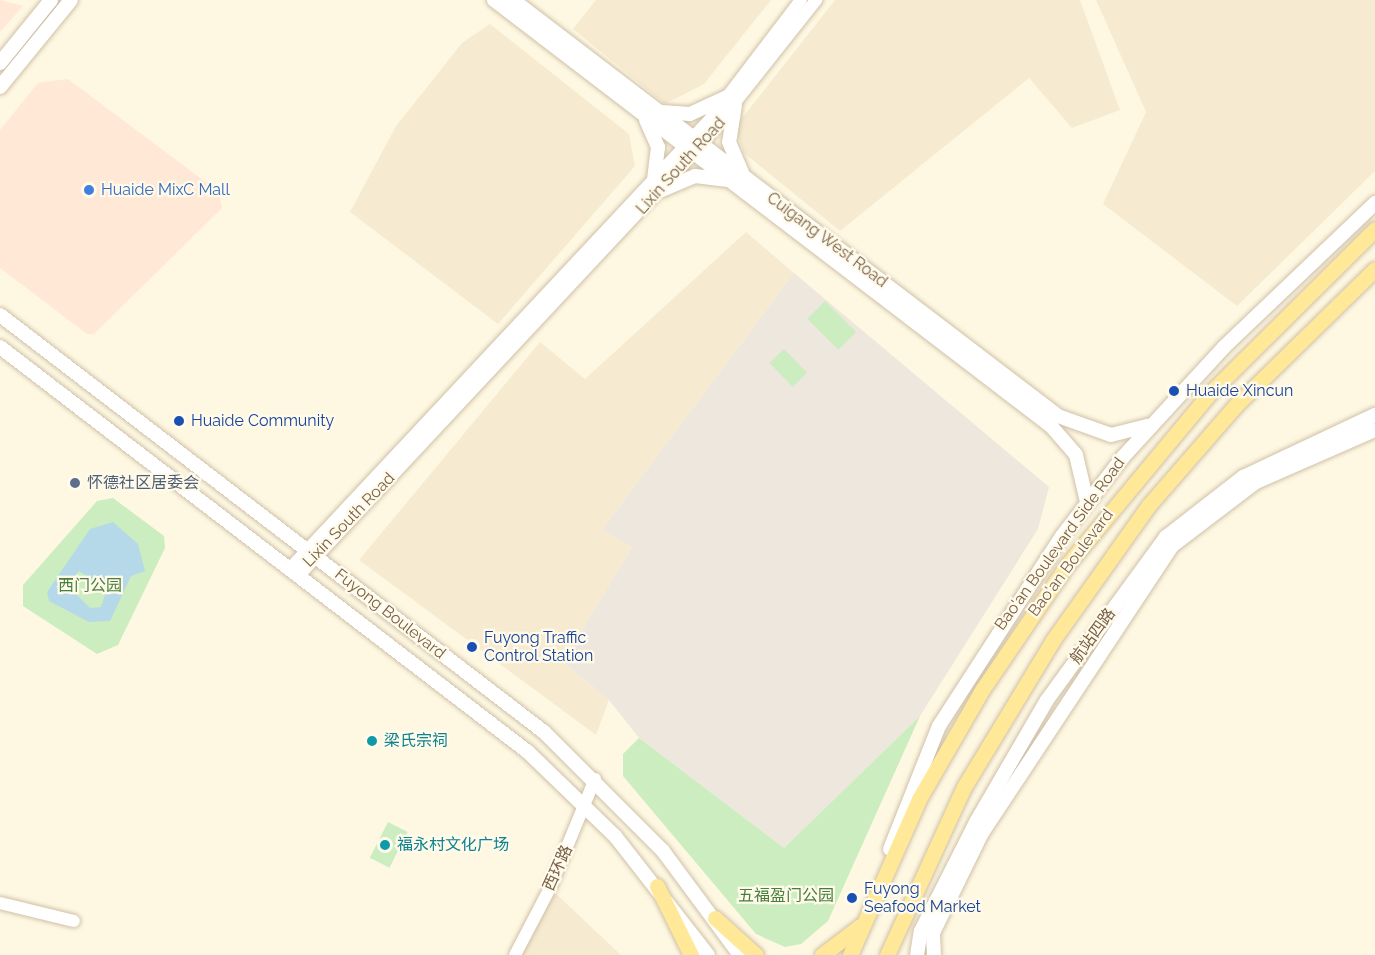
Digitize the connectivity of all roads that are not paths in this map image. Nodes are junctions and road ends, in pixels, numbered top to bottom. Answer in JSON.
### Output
{"nodes":[{"id":1,"x":51,"y":0,"type":"edge"},
{"id":2,"x":71,"y":0,"type":"edge"},
{"id":3,"x":494,"y":0,"type":"edge"},
{"id":4,"x":513,"y":0,"type":"edge"},
{"id":5,"x":801,"y":0,"type":"edge"},
{"id":6,"x":816,"y":0,"type":"edge"},
{"id":7,"x":0,"y":63,"type":"edge"},
{"id":8,"x":0,"y":87,"type":"edge"},
{"id":9,"x":731,"y":101,"type":"junction"},
{"id":10,"x":657,"y":110,"type":"junction"},
{"id":11,"x":642,"y":113,"type":"junction"},
{"id":12,"x":694,"y":145,"type":"junction"},
{"id":13,"x":739,"y":180,"type":"junction"},
{"id":14,"x":656,"y":186,"type":"junction"},
{"id":15,"x":1375,"y":202,"type":"edge"},
{"id":16,"x":1375,"y":229,"type":"edge"},
{"id":17,"x":1375,"y":269,"type":"edge"},
{"id":18,"x":0,"y":315,"type":"edge"},
{"id":19,"x":0,"y":347,"type":"edge"},
{"id":20,"x":1375,"y":415,"type":"edge"},
{"id":21,"x":1155,"y":422,"type":"junction"},
{"id":22,"x":1375,"y":430,"type":"edge"},
{"id":23,"x":1087,"y":502,"type":"junction"},
{"id":24,"x":311,"y":554,"type":"junction"},
{"id":25,"x":294,"y":571,"type":"junction"},
{"id":26,"x":595,"y":779,"type":"junction"},
{"id":27,"x":587,"y":805,"type":"junction"},
{"id":28,"x":657,"y":885,"type":"junction"},
{"id":29,"x":877,"y":889,"type":"junction"},
{"id":30,"x":0,"y":903,"type":"edge"},
{"id":31,"x":716,"y":918,"type":"junction"},
{"id":32,"x":74,"y":921,"type":"dead end"},
{"id":33,"x":862,"y":924,"type":"junction"},
{"id":34,"x":515,"y":955,"type":"edge"},
{"id":35,"x":691,"y":955,"type":"edge"},
{"id":36,"x":708,"y":955,"type":"edge"},
{"id":37,"x":740,"y":955,"type":"edge"},
{"id":38,"x":756,"y":955,"type":"edge"},
{"id":39,"x":822,"y":955,"type":"edge"},
{"id":40,"x":849,"y":955,"type":"edge"},
{"id":41,"x":887,"y":955,"type":"edge"},
{"id":42,"x":916,"y":955,"type":"edge"},
{"id":43,"x":934,"y":955,"type":"edge"}],
"edges":[{"from":1,"to":7,"type":"main road"},
{"from":2,"to":8,"type":"main road"},
{"from":3,"to":11,"type":"main road","name":"Cuigang West Road"},
{"from":4,"to":10,"type":"main road","name":"Cuigang West Road"},
{"from":5,"to":9,"type":"street","name":"Lixin South Road"},
{"from":6,"to":9,"type":"street","name":"Lixin South Road"},
{"from":9,"to":10,"type":"main road"},
{"from":9,"to":12,"type":"street","name":"Lixin South Road"},
{"from":9,"to":13,"type":"main road"},
{"from":10,"to":12,"type":"main road","name":"Cuigang West Road"},
{"from":11,"to":12,"type":"main road","name":"Cuigang West Road"},
{"from":11,"to":14,"type":"main road"},
{"from":12,"to":13,"type":"main road","name":"Cuigang West Road"},
{"from":12,"to":14,"type":"street","name":"Lixin South Road"},
{"from":13,"to":14,"type":"main road"},
{"from":13,"to":21,"type":"main road","name":"Cuigang West Road"},
{"from":13,"to":23,"type":"main road","name":"Cuigang West Road"},
{"from":14,"to":24,"type":"street","name":"Lixin South Road"},
{"from":15,"to":21,"type":"main road","name":"Bao'an Boulevard Side Road"},
{"from":16,"to":29,"type":"main road","name":"Bao'an Boulevard"},
{"from":17,"to":41,"type":"main road","name":"Bao'an Boulevard"},
{"from":18,"to":24,"type":"main road","name":"Fuyong Boulevard"},
{"from":19,"to":25,"type":"main road","name":"Fuyong Boulevard"},
{"from":20,"to":42,"type":"main road","name":"航站四路"},
{"from":21,"to":23,"type":"main road","name":"Bao'an Boulevard Side Road"},
{"from":22,"to":43,"type":"main road","name":"航站四路"},
{"from":23,"to":29,"type":"main road","name":"Bao'an Boulevard Side Road"},
{"from":24,"to":25,"type":"street","name":"Lixin South Road"},
{"from":24,"to":26,"type":"main road","name":"Fuyong Boulevard"},
{"from":25,"to":27,"type":"main road","name":"Fuyong Boulevard"},
{"from":26,"to":27,"type":"street","name":"西环路"},
{"from":26,"to":31,"type":"main road","name":"Fuyong Boulevard"},
{"from":27,"to":28,"type":"main road","name":"Fuyong Boulevard"},
{"from":27,"to":34,"type":"street","name":"西环路"},
{"from":28,"to":35,"type":"main road"},
{"from":28,"to":36,"type":"main road","name":"Fuyong Boulevard"},
{"from":29,"to":33,"type":"main road","name":"Bao'an Boulevard"},
{"from":30,"to":32,"type":"street"},
{"from":31,"to":37,"type":"main road","name":"Fuyong Boulevard"},
{"from":31,"to":38,"type":"main road"},
{"from":33,"to":39,"type":"main road"},
{"from":33,"to":40,"type":"main road","name":"Bao'an Boulevard"}]}
